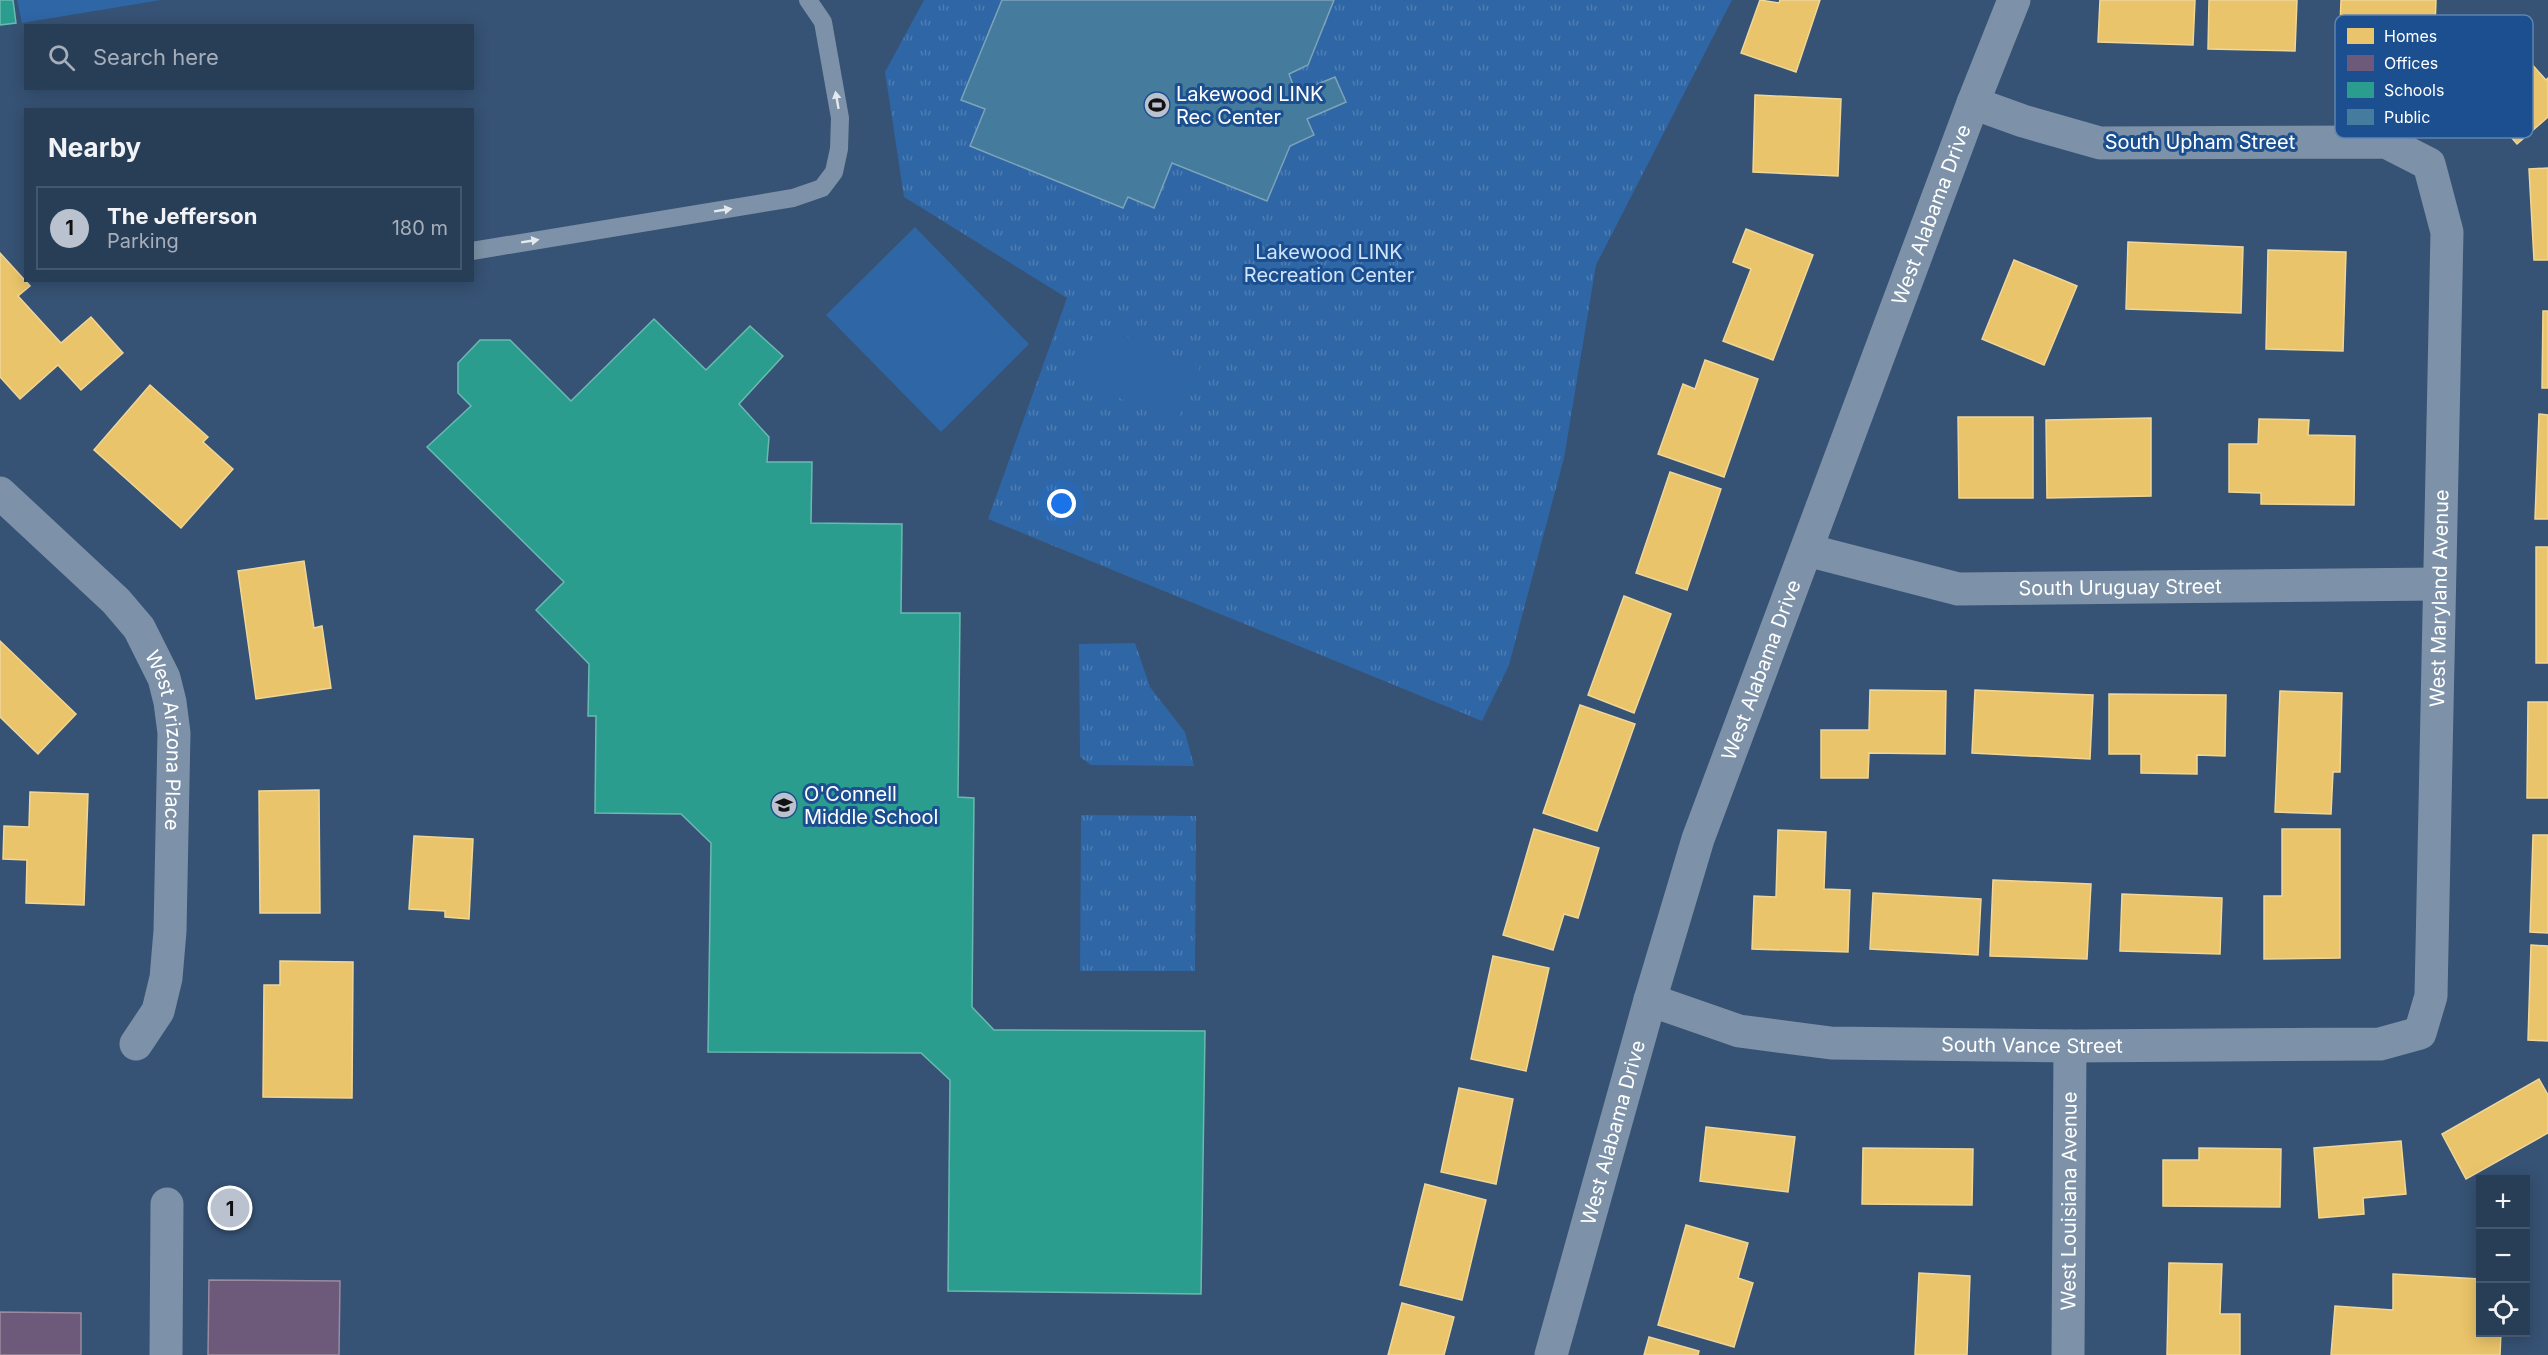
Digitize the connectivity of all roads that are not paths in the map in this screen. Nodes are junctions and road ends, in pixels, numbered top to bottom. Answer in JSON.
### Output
{"nodes":[{"id":1,"x":808,"y":0,"type":"edge"},
{"id":2,"x":2014,"y":0,"type":"edge"},
{"id":3,"x":1973,"y":103,"type":"junction"},
{"id":4,"x":2429,"y":165,"type":"joint"},
{"id":5,"x":474,"y":251,"type":"edge"},
{"id":6,"x":0,"y":493,"type":"edge"},
{"id":7,"x":1807,"y":550,"type":"junction"},
{"id":8,"x":2439,"y":584,"type":"junction"},
{"id":9,"x":1650,"y":1000,"type":"junction"},
{"id":10,"x":2420,"y":1033,"type":"joint"},
{"id":11,"x":136,"y":1044,"type":"dead end"},
{"id":12,"x":2070,"y":1046,"type":"junction"},
{"id":13,"x":167,"y":1204,"type":"dead end"},
{"id":14,"x":166,"y":1355,"type":"edge"},
{"id":15,"x":1551,"y":1355,"type":"edge"},
{"id":16,"x":2068,"y":1355,"type":"edge"}],
"edges":[{"from":5,"to":1,"type":"lane","one_way":true},
{"from":2,"to":3,"type":"street","name":"West Alabama Drive"},
{"from":3,"to":4,"type":"street","name":"South Upham Street"},
{"from":3,"to":7,"type":"street","name":"West Alabama Drive"},
{"from":4,"to":8,"type":"street","name":"West Maryland Avenue"},
{"from":6,"to":11,"type":"street","name":"West Arizona Place"},
{"from":7,"to":8,"type":"street","name":"South Uruguay Street"},
{"from":7,"to":9,"type":"street","name":"West Alabama Drive"},
{"from":8,"to":10,"type":"street","name":"West Maryland Avenue"},
{"from":9,"to":12,"type":"street","name":"South Vance Street"},
{"from":9,"to":15,"type":"street","name":"West Alabama Drive"},
{"from":10,"to":12,"type":"street","name":"South Vance Street"},
{"from":12,"to":16,"type":"street","name":"West Louisiana Avenue"},
{"from":13,"to":14,"type":"street"}]}
